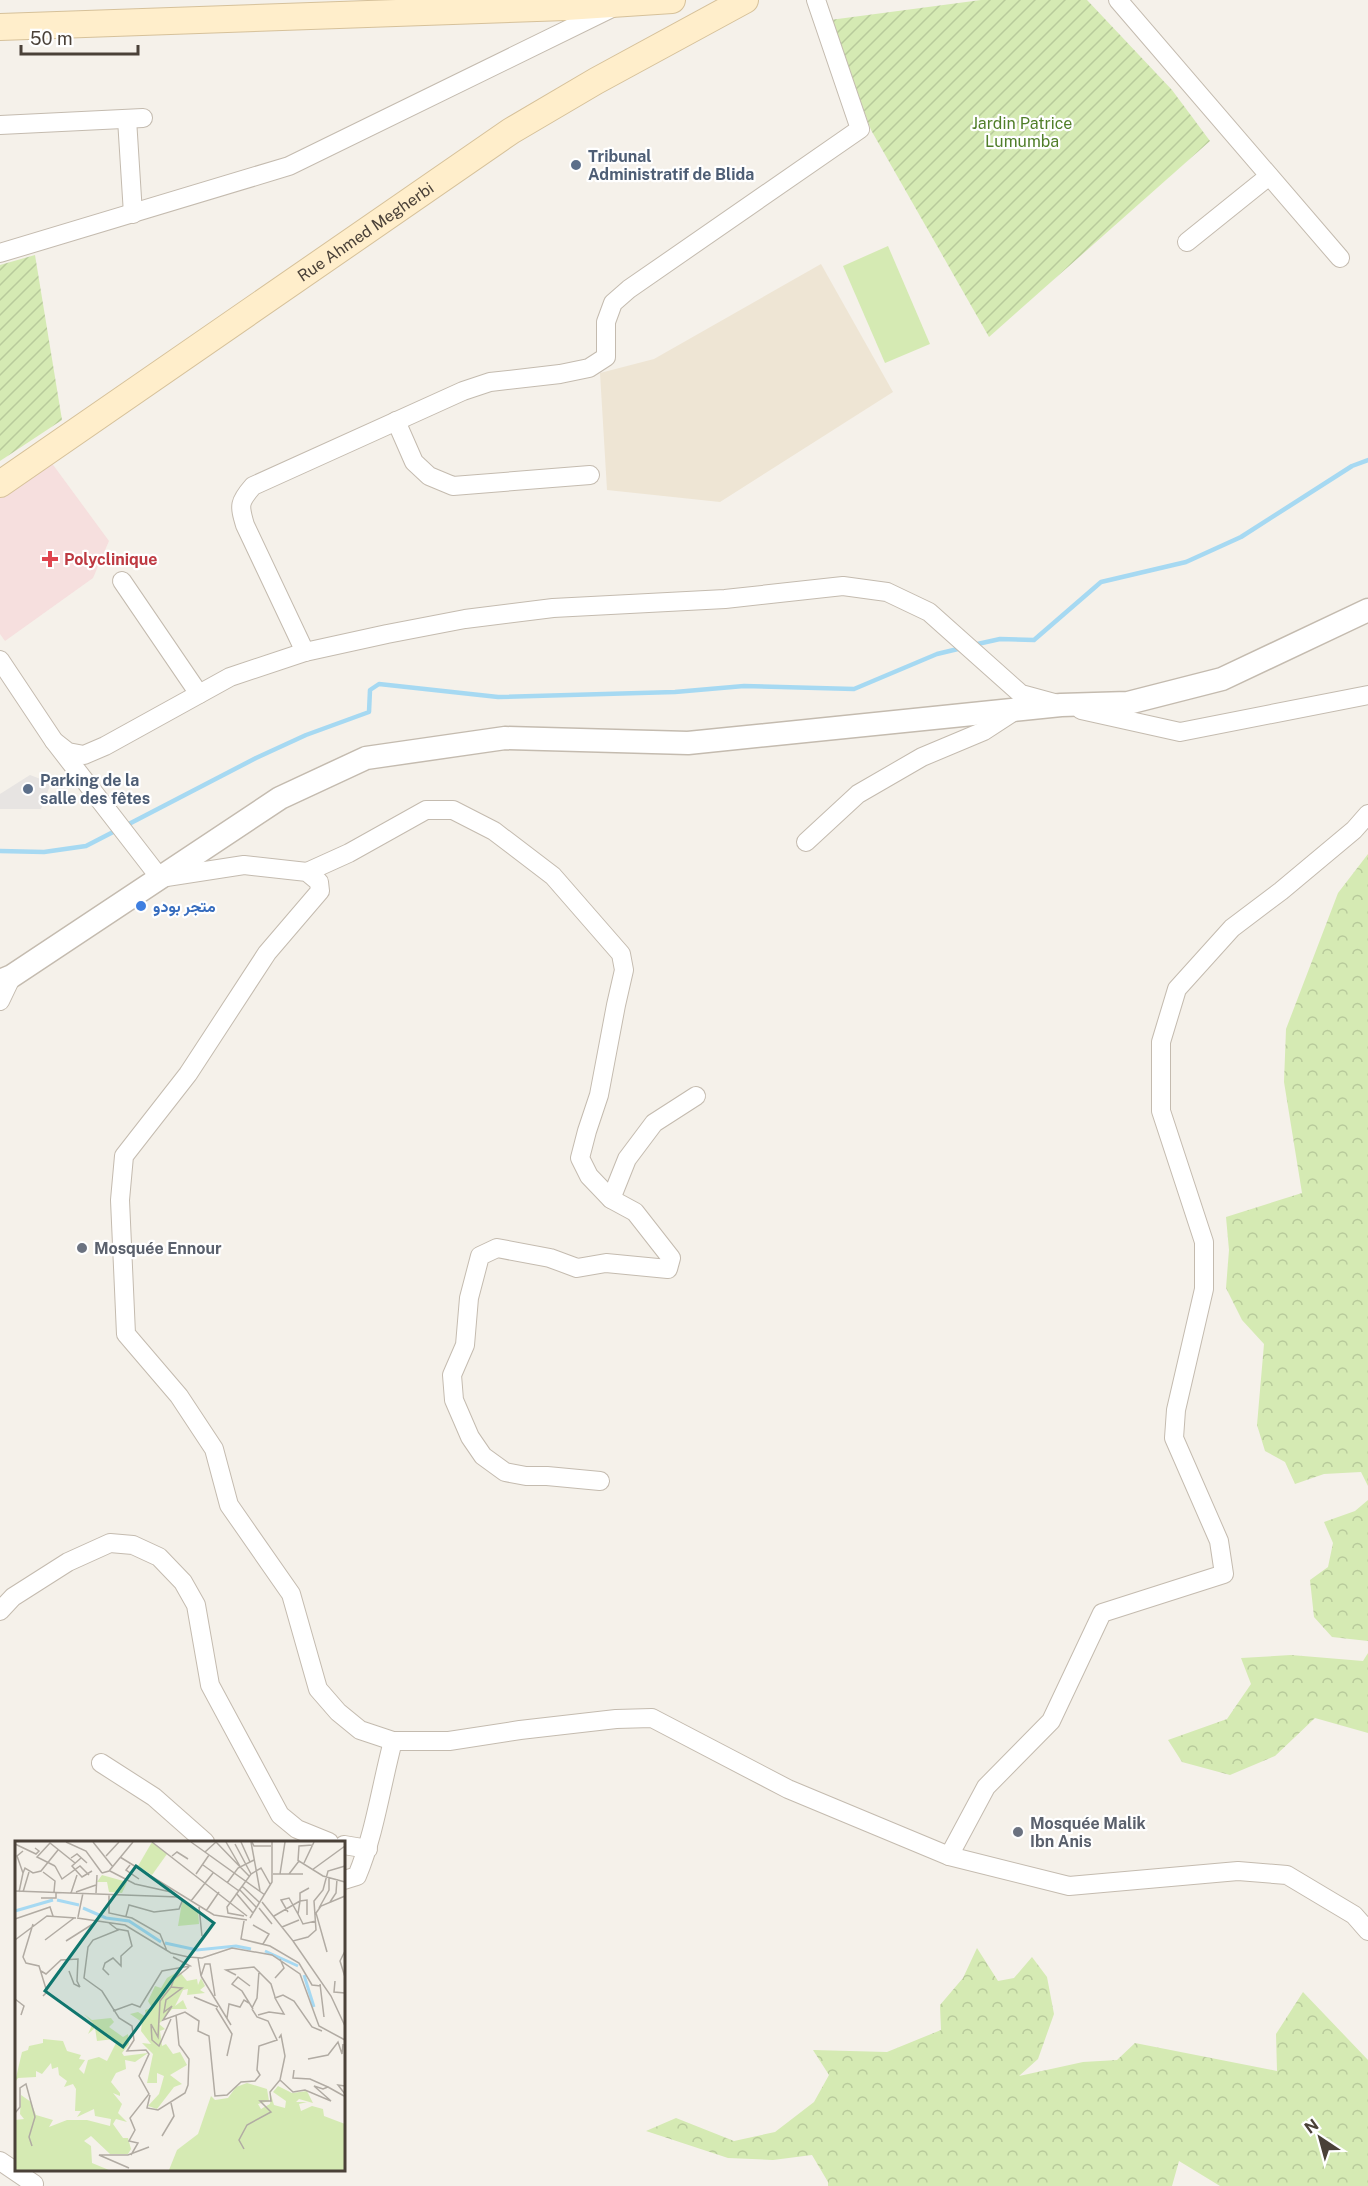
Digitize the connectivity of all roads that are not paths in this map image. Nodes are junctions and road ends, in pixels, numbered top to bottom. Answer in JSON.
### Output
{"nodes":[{"id":1,"x":672,"y":0,"type":"edge"},
{"id":2,"x":744,"y":0,"type":"edge"},
{"id":3,"x":816,"y":0,"type":"edge"},
{"id":4,"x":1118,"y":0,"type":"edge"},
{"id":5,"x":617,"y":5,"type":"junction"},
{"id":6,"x":552,"y":8,"type":"junction"},
{"id":7,"x":0,"y":27,"type":"edge"},
{"id":8,"x":555,"y":35,"type":"junction"},
{"id":9,"x":0,"y":125,"type":"edge"},
{"id":10,"x":1269,"y":176,"type":"junction"},
{"id":11,"x":133,"y":214,"type":"junction"},
{"id":12,"x":1187,"y":242,"type":"dead end"},
{"id":13,"x":0,"y":253,"type":"edge"},
{"id":14,"x":1340,"y":258,"type":"dead end"},
{"id":15,"x":396,"y":421,"type":"junction"},
{"id":16,"x":590,"y":475,"type":"dead end"},
{"id":17,"x":0,"y":484,"type":"edge"},
{"id":18,"x":122,"y":581,"type":"dead end"},
{"id":19,"x":1368,"y":610,"type":"edge"},
{"id":20,"x":304,"y":652,"type":"junction"},
{"id":21,"x":0,"y":660,"type":"edge"},
{"id":22,"x":199,"y":694,"type":"junction"},
{"id":23,"x":1368,"y":695,"type":"edge"},
{"id":24,"x":1019,"y":702,"type":"junction"},
{"id":25,"x":1061,"y":705,"type":"junction"},
{"id":26,"x":54,"y":741,"type":"junction"},
{"id":27,"x":1368,"y":813,"type":"edge"},
{"id":28,"x":806,"y":842,"type":"dead end"},
{"id":29,"x":308,"y":873,"type":"junction"},
{"id":30,"x":159,"y":878,"type":"junction"},
{"id":31,"x":6,"y":978,"type":"edge"},
{"id":32,"x":0,"y":1001,"type":"edge"},
{"id":33,"x":696,"y":1096,"type":"dead end"},
{"id":34,"x":611,"y":1199,"type":"junction"},
{"id":35,"x":600,"y":1481,"type":"dead end"},
{"id":36,"x":0,"y":1611,"type":"edge"},
{"id":37,"x":393,"y":1741,"type":"junction"},
{"id":38,"x":101,"y":1763,"type":"dead end"},
{"id":39,"x":205,"y":1841,"type":"edge"},
{"id":40,"x":327,"y":1841,"type":"edge"},
{"id":41,"x":345,"y":1845,"type":"edge"},
{"id":42,"x":368,"y":1849,"type":"junction"},
{"id":43,"x":949,"y":1856,"type":"junction"},
{"id":44,"x":345,"y":1880,"type":"edge"},
{"id":45,"x":1368,"y":1931,"type":"edge"},
{"id":46,"x":0,"y":2161,"type":"edge"},
{"id":47,"x":33,"y":2186,"type":"edge"}],
"edges":[{"from":1,"to":5,"type":"main road"},
{"from":2,"to":17,"type":"main road","name":"Rue Ahmed Megherbi"},
{"from":3,"to":15,"type":"street"},
{"from":4,"to":10,"type":"street"},
{"from":5,"to":6,"type":"main road"},
{"from":5,"to":8,"type":"street"},
{"from":6,"to":7,"type":"main road"},
{"from":6,"to":8,"type":"street"},
{"from":8,"to":11,"type":"street"},
{"from":9,"to":11,"type":"street"},
{"from":10,"to":12,"type":"street"},
{"from":10,"to":14,"type":"street"},
{"from":11,"to":13,"type":"street"},
{"from":15,"to":16,"type":"street"},
{"from":15,"to":20,"type":"street"},
{"from":18,"to":22,"type":"street"},
{"from":19,"to":25,"type":"street"},
{"from":20,"to":22,"type":"street"},
{"from":20,"to":24,"type":"street"},
{"from":21,"to":26,"type":"street"},
{"from":22,"to":26,"type":"street"},
{"from":23,"to":25,"type":"street"},
{"from":24,"to":25,"type":"street"},
{"from":24,"to":28,"type":"street"},
{"from":24,"to":30,"type":"street"},
{"from":26,"to":30,"type":"street"},
{"from":27,"to":43,"type":"street"},
{"from":29,"to":30,"type":"street"},
{"from":29,"to":34,"type":"street"},
{"from":29,"to":37,"type":"street"},
{"from":30,"to":31,"type":"street"},
{"from":31,"to":32,"type":"street"},
{"from":33,"to":34,"type":"street"},
{"from":34,"to":35,"type":"street"},
{"from":36,"to":40,"type":"street"},
{"from":37,"to":42,"type":"street"},
{"from":37,"to":43,"type":"street"},
{"from":38,"to":39,"type":"street"},
{"from":41,"to":42,"type":"street"},
{"from":42,"to":44,"type":"street"},
{"from":43,"to":45,"type":"street"},
{"from":46,"to":47,"type":"street"}]}
